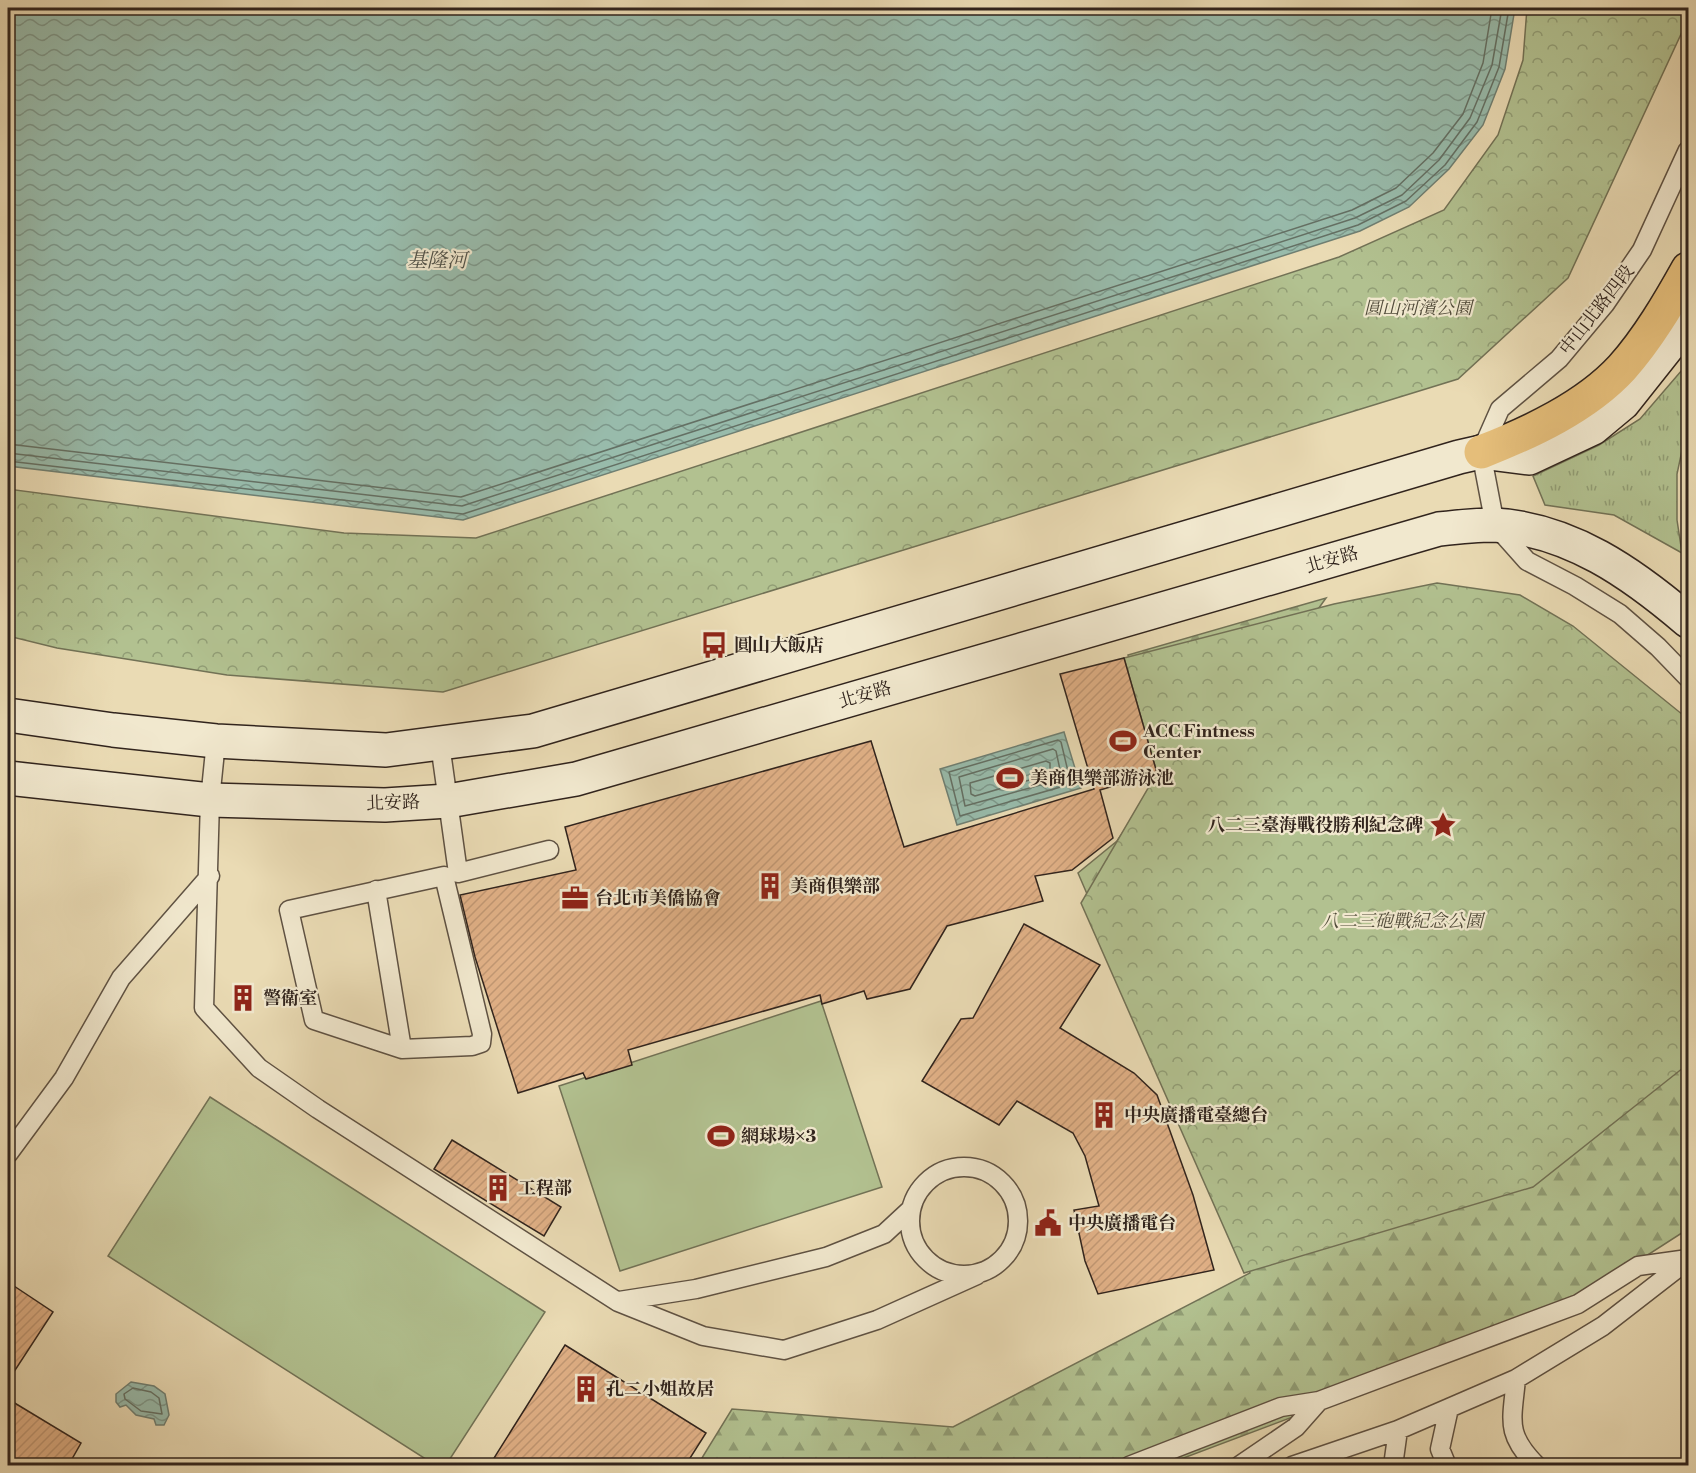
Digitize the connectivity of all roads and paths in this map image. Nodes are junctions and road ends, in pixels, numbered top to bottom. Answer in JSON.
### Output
{"nodes":[{"id":1,"x":1689,"y":150,"type":"edge"},
{"id":2,"x":1689,"y":269,"type":"edge"},
{"id":3,"x":1689,"y":321,"type":"edge"},
{"id":4,"x":1481,"y":453,"type":"junction"},
{"id":5,"x":1495,"y":525,"type":"junction"},
{"id":6,"x":1689,"y":621,"type":"edge"},
{"id":7,"x":1689,"y":678,"type":"edge"},
{"id":8,"x":8,"y":714,"type":"edge"},
{"id":9,"x":216,"y":741,"type":"junction"},
{"id":10,"x":440,"y":744,"type":"junction"},
{"id":11,"x":8,"y":777,"type":"edge"},
{"id":12,"x":210,"y":800,"type":"junction"},
{"id":13,"x":448,"y":801,"type":"junction"},
{"id":14,"x":549,"y":850,"type":"dead end"},
{"id":15,"x":210,"y":876,"type":"junction"},
{"id":16,"x":376,"y":890,"type":"junction"},
{"id":17,"x":402,"y":1049,"type":"junction"},
{"id":18,"x":8,"y":1154,"type":"edge"},
{"id":19,"x":911,"y":1209,"type":"junction"},
{"id":20,"x":1689,"y":1260,"type":"edge"},
{"id":21,"x":977,"y":1275,"type":"junction"},
{"id":22,"x":618,"y":1302,"type":"junction"},
{"id":23,"x":1516,"y":1379,"type":"junction"},
{"id":24,"x":1319,"y":1401,"type":"junction"},
{"id":25,"x":1449,"y":1407,"type":"junction"},
{"id":26,"x":1398,"y":1430,"type":"junction"},
{"id":27,"x":1129,"y":1466,"type":"edge"},
{"id":28,"x":1239,"y":1466,"type":"edge"},
{"id":29,"x":1292,"y":1466,"type":"edge"},
{"id":30,"x":1393,"y":1466,"type":"edge"},
{"id":31,"x":1447,"y":1466,"type":"edge"},
{"id":32,"x":1537,"y":1466,"type":"edge"}],
"edges":[{"from":1,"to":4,"type":"lane","name":"中山北路四段"},
{"from":2,"to":4,"type":"highway"},
{"from":3,"to":4,"type":"main road"},
{"from":4,"to":5,"type":"lane"},
{"from":4,"to":10,"type":"main road"},
{"from":5,"to":6,"type":"main road","name":"北安路"},
{"from":5,"to":7,"type":"lane"},
{"from":5,"to":13,"type":"main road","name":"北安路"},
{"from":8,"to":9,"type":"main road"},
{"from":9,"to":10,"type":"main road"},
{"from":9,"to":12,"type":"lane"},
{"from":10,"to":13,"type":"lane"},
{"from":11,"to":12,"type":"main road","name":"北安路"},
{"from":12,"to":13,"type":"main road","name":"北安路"},
{"from":12,"to":15,"type":"lane"},
{"from":13,"to":14,"type":"lane"},
{"from":15,"to":18,"type":"lane"},
{"from":15,"to":22,"type":"lane"},
{"from":16,"to":17,"type":"lane"},
{"from":16,"to":17,"type":"lane"},
{"from":16,"to":17,"type":"lane"},
{"from":19,"to":21,"type":"lane"},
{"from":19,"to":21,"type":"lane"},
{"from":19,"to":22,"type":"lane"},
{"from":20,"to":23,"type":"lane"},
{"from":20,"to":24,"type":"lane"},
{"from":21,"to":22,"type":"lane"},
{"from":23,"to":25,"type":"lane"},
{"from":23,"to":32,"type":"lane"},
{"from":24,"to":27,"type":"lane"},
{"from":24,"to":28,"type":"lane"},
{"from":25,"to":26,"type":"lane"},
{"from":25,"to":31,"type":"lane"},
{"from":26,"to":29,"type":"lane"},
{"from":26,"to":30,"type":"lane"}]}
